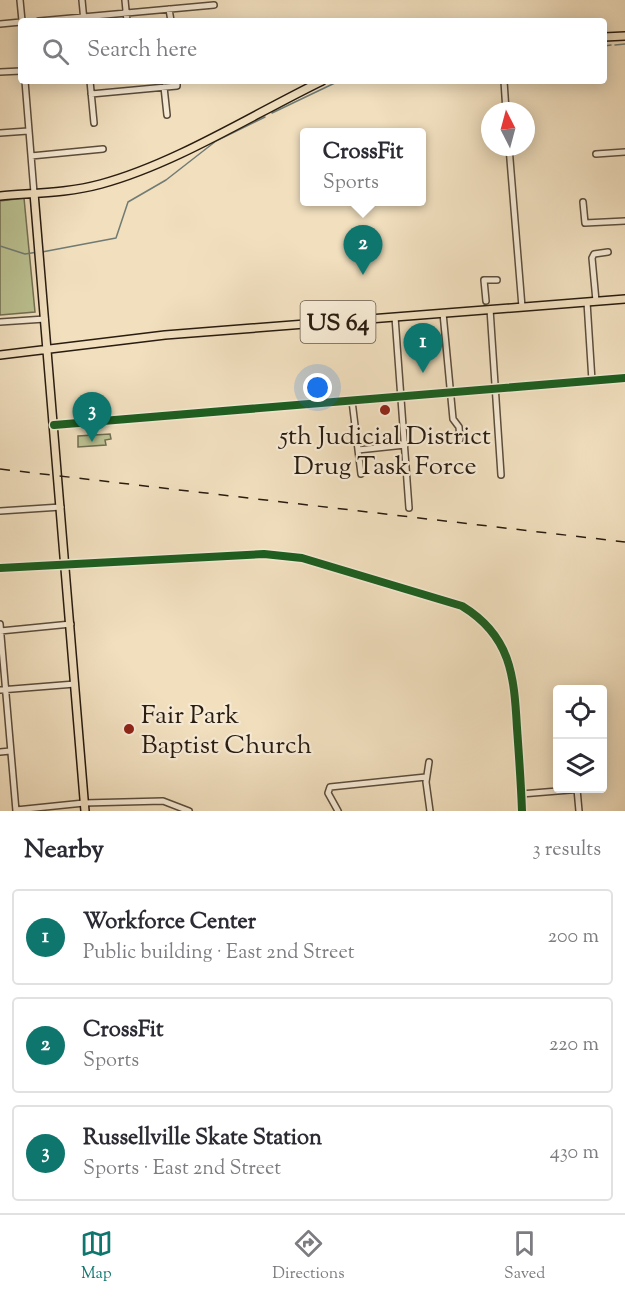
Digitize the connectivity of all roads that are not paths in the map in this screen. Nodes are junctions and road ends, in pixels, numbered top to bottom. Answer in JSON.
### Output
{"nodes":[{"id":1,"x":20,"y":0,"type":"edge"},
{"id":2,"x":82,"y":0,"type":"edge"},
{"id":3,"x":125,"y":0,"type":"edge"},
{"id":4,"x":214,"y":5,"type":"dead end"},
{"id":5,"x":169,"y":9,"type":"junction"},
{"id":6,"x":127,"y":13,"type":"junction"},
{"id":7,"x":21,"y":18,"type":"edge"},
{"id":8,"x":84,"y":18,"type":"edge"},
{"id":9,"x":91,"y":18,"type":"edge"},
{"id":10,"x":127,"y":18,"type":"edge"},
{"id":11,"x":170,"y":18,"type":"edge"},
{"id":12,"x":18,"y":22,"type":"edge"},
{"id":13,"x":0,"y":24,"type":"edge"},
{"id":14,"x":625,"y":36,"type":"edge"},
{"id":15,"x":607,"y":37,"type":"edge"},
{"id":16,"x":18,"y":71,"type":"edge"},
{"id":17,"x":0,"y":72,"type":"edge"},
{"id":18,"x":25,"y":84,"type":"edge"},
{"id":19,"x":90,"y":84,"type":"edge"},
{"id":20,"x":133,"y":84,"type":"edge"},
{"id":21,"x":174,"y":84,"type":"edge"},
{"id":22,"x":316,"y":84,"type":"edge"},
{"id":23,"x":504,"y":84,"type":"edge"},
{"id":24,"x":164,"y":87,"type":"junction"},
{"id":25,"x":134,"y":90,"type":"junction"},
{"id":26,"x":91,"y":94,"type":"junction"},
{"id":27,"x":505,"y":102,"type":"edge"},
{"id":28,"x":167,"y":115,"type":"dead end"},
{"id":29,"x":94,"y":123,"type":"dead end"},
{"id":30,"x":28,"y":131,"type":"junction"},
{"id":31,"x":0,"y":133,"type":"edge"},
{"id":32,"x":103,"y":149,"type":"dead end"},
{"id":33,"x":625,"y":152,"type":"edge"},
{"id":34,"x":596,"y":154,"type":"dead end"},
{"id":35,"x":31,"y":156,"type":"junction"},
{"id":36,"x":510,"y":156,"type":"edge"},
{"id":37,"x":34,"y":193,"type":"junction"},
{"id":38,"x":0,"y":196,"type":"edge"},
{"id":39,"x":583,"y":202,"type":"dead end"},
{"id":40,"x":625,"y":220,"type":"edge"},
{"id":41,"x":608,"y":252,"type":"dead end"},
{"id":42,"x":496,"y":280,"type":"dead end"},
{"id":43,"x":625,"y":299,"type":"edge"},
{"id":44,"x":486,"y":301,"type":"dead end"},
{"id":45,"x":596,"y":301,"type":"junction"},
{"id":46,"x":587,"y":302,"type":"junction"},
{"id":47,"x":522,"y":307,"type":"junction"},
{"id":48,"x":490,"y":309,"type":"junction"},
{"id":49,"x":443,"y":313,"type":"junction"},
{"id":50,"x":395,"y":317,"type":"junction"},
{"id":51,"x":45,"y":319,"type":"junction"},
{"id":52,"x":0,"y":322,"type":"edge"},
{"id":53,"x":48,"y":348,"type":"junction"},
{"id":54,"x":0,"y":355,"type":"edge"},
{"id":55,"x":625,"y":378,"type":"edge"},
{"id":56,"x":592,"y":381,"type":"junction"},
{"id":57,"x":496,"y":389,"type":"junction"},
{"id":58,"x":449,"y":392,"type":"junction"},
{"id":59,"x":401,"y":397,"type":"junction"},
{"id":60,"x":352,"y":401,"type":"junction"},
{"id":61,"x":54,"y":425,"type":"junction"},
{"id":62,"x":460,"y":439,"type":"dead end"},
{"id":63,"x":405,"y":445,"type":"junction"},
{"id":64,"x":358,"y":450,"type":"junction"},
{"id":65,"x":360,"y":474,"type":"dead end"},
{"id":66,"x":501,"y":475,"type":"dead end"},
{"id":67,"x":61,"y":507,"type":"junction"},
{"id":68,"x":409,"y":508,"type":"dead end"},
{"id":69,"x":0,"y":512,"type":"edge"},
{"id":70,"x":66,"y":564,"type":"junction"},
{"id":71,"x":0,"y":568,"type":"edge"},
{"id":72,"x":0,"y":624,"type":"edge"},
{"id":73,"x":71,"y":624,"type":"junction"},
{"id":74,"x":0,"y":630,"type":"edge"},
{"id":75,"x":75,"y":684,"type":"junction"},
{"id":76,"x":3,"y":690,"type":"edge"},
{"id":77,"x":10,"y":751,"type":"junction"},
{"id":78,"x":0,"y":752,"type":"edge"},
{"id":79,"x":429,"y":762,"type":"dead end"},
{"id":80,"x":426,"y":777,"type":"junction"},
{"id":81,"x":553,"y":791,"type":"edge"},
{"id":82,"x":577,"y":793,"type":"edge"},
{"id":83,"x":521,"y":794,"type":"junction"},
{"id":84,"x":162,"y":801,"type":"junction"},
{"id":85,"x":116,"y":804,"type":"junction"},
{"id":86,"x":85,"y":807,"type":"edge"},
{"id":87,"x":16,"y":810,"type":"edge"},
{"id":88,"x":116,"y":811,"type":"edge"},
{"id":89,"x":164,"y":811,"type":"edge"},
{"id":90,"x":189,"y":811,"type":"edge"},
{"id":91,"x":338,"y":811,"type":"edge"},
{"id":92,"x":430,"y":811,"type":"edge"},
{"id":93,"x":522,"y":811,"type":"edge"},
{"id":94,"x":579,"y":811,"type":"edge"}],
"edges":[{"from":1,"to":7,"type":"street"},
{"from":2,"to":8,"type":"street"},
{"from":3,"to":6,"type":"street"},
{"from":4,"to":5,"type":"street"},
{"from":5,"to":6,"type":"street"},
{"from":5,"to":11,"type":"street"},
{"from":6,"to":9,"type":"street"},
{"from":6,"to":10,"type":"street"},
{"from":12,"to":13,"type":"street"},
{"from":14,"to":15,"type":"main road"},
{"from":16,"to":17,"type":"street"},
{"from":18,"to":30,"type":"street"},
{"from":19,"to":26,"type":"street"},
{"from":20,"to":25,"type":"street"},
{"from":21,"to":24,"type":"street"},
{"from":22,"to":37,"type":"main road"},
{"from":23,"to":27,"type":"street"},
{"from":24,"to":25,"type":"street"},
{"from":24,"to":28,"type":"street"},
{"from":25,"to":26,"type":"street"},
{"from":26,"to":29,"type":"street"},
{"from":30,"to":31,"type":"street"},
{"from":30,"to":35,"type":"street"},
{"from":32,"to":35,"type":"street"},
{"from":33,"to":34,"type":"street"},
{"from":35,"to":37,"type":"street"},
{"from":36,"to":47,"type":"street"},
{"from":37,"to":38,"type":"main road"},
{"from":37,"to":51,"type":"main road"},
{"from":39,"to":40,"type":"street"},
{"from":41,"to":45,"type":"street"},
{"from":42,"to":44,"type":"street"},
{"from":43,"to":45,"type":"main road","number":"US 64"},
{"from":45,"to":46,"type":"main road","number":"US 64"},
{"from":46,"to":47,"type":"main road","number":"US 64"},
{"from":46,"to":56,"type":"street"},
{"from":47,"to":48,"type":"main road","number":"US 64"},
{"from":48,"to":49,"type":"main road","number":"US 64"},
{"from":48,"to":57,"type":"street"},
{"from":49,"to":50,"type":"main road","number":"US 64"},
{"from":49,"to":58,"type":"street"},
{"from":50,"to":53,"type":"main road","number":"US 64"},
{"from":50,"to":59,"type":"street"},
{"from":51,"to":52,"type":"street"},
{"from":51,"to":53,"type":"main road"},
{"from":53,"to":54,"type":"main road","number":"US 64"},
{"from":53,"to":61,"type":"main road"},
{"from":55,"to":56,"type":"street"},
{"from":56,"to":57,"type":"street"},
{"from":57,"to":58,"type":"street"},
{"from":57,"to":66,"type":"street"},
{"from":58,"to":59,"type":"street"},
{"from":58,"to":62,"type":"street"},
{"from":59,"to":60,"type":"street"},
{"from":59,"to":63,"type":"street"},
{"from":60,"to":61,"type":"street"},
{"from":60,"to":64,"type":"street"},
{"from":61,"to":67,"type":"main road"},
{"from":63,"to":64,"type":"street"},
{"from":63,"to":68,"type":"street"},
{"from":64,"to":65,"type":"street"},
{"from":67,"to":69,"type":"street"},
{"from":67,"to":70,"type":"main road"},
{"from":70,"to":71,"type":"street"},
{"from":70,"to":73,"type":"main road"},
{"from":70,"to":83,"type":"street"},
{"from":72,"to":74,"type":"street"},
{"from":73,"to":74,"type":"street"},
{"from":73,"to":75,"type":"main road"},
{"from":74,"to":76,"type":"street"},
{"from":75,"to":76,"type":"street"},
{"from":75,"to":86,"type":"main road"},
{"from":76,"to":77,"type":"street"},
{"from":77,"to":78,"type":"street"},
{"from":77,"to":87,"type":"street"},
{"from":79,"to":80,"type":"street"},
{"from":80,"to":91,"type":"street"},
{"from":80,"to":92,"type":"street"},
{"from":81,"to":83,"type":"street"},
{"from":82,"to":94,"type":"street"},
{"from":83,"to":93,"type":"street"},
{"from":84,"to":85,"type":"street"},
{"from":84,"to":89,"type":"street"},
{"from":84,"to":90,"type":"street"},
{"from":85,"to":86,"type":"street"},
{"from":85,"to":88,"type":"street"},
{"from":86,"to":87,"type":"street"}]}
